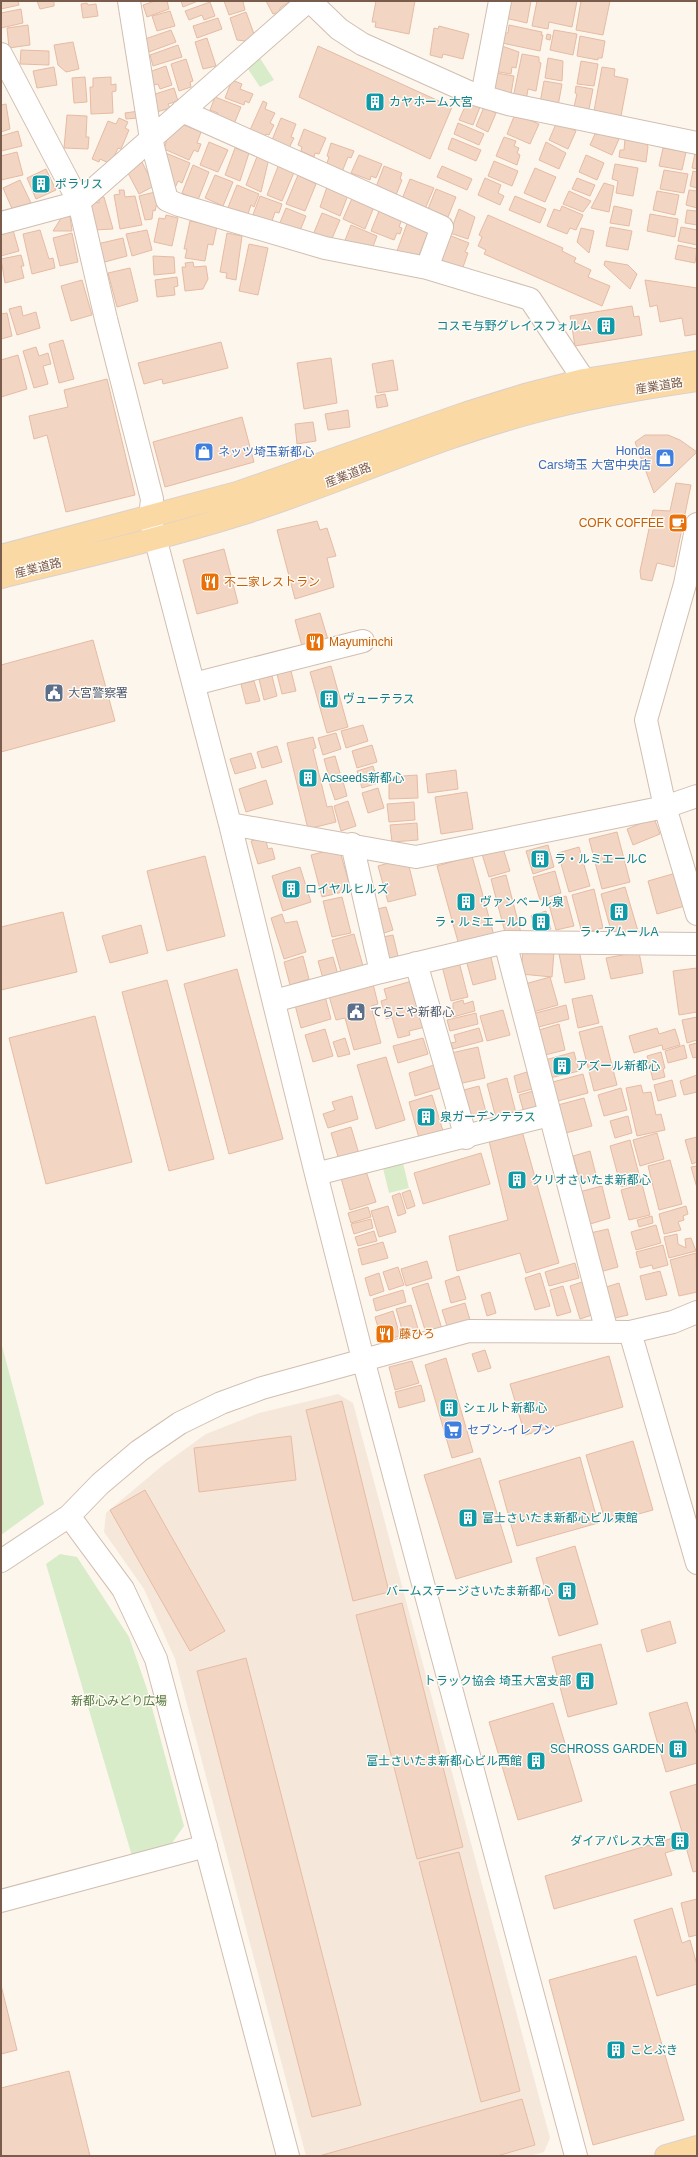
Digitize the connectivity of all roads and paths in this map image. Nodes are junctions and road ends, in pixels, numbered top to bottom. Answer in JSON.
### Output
{"nodes":[{"id":1,"x":309,"y":1,"type":"edge"},
{"id":2,"x":500,"y":1,"type":"edge"},
{"id":3,"x":129,"y":2,"type":"edge"},
{"id":4,"x":1,"y":54,"type":"edge"},
{"id":5,"x":482,"y":96,"type":"junction"},
{"id":6,"x":182,"y":111,"type":"junction"},
{"id":7,"x":151,"y":139,"type":"junction"},
{"id":8,"x":697,"y":143,"type":"edge"},
{"id":9,"x":79,"y":202,"type":"junction"},
{"id":10,"x":1,"y":223,"type":"edge"},
{"id":11,"x":427,"y":268,"type":"junction"},
{"id":12,"x":697,"y":362,"type":"edge"},
{"id":13,"x":584,"y":380,"type":"junction"},
{"id":14,"x":697,"y":380,"type":"edge"},
{"id":15,"x":150,"y":518,"type":"junction"},
{"id":16,"x":697,"y":524,"type":"edge"},
{"id":17,"x":155,"y":539,"type":"junction"},
{"id":18,"x":694,"y":549,"type":"edge"},
{"id":19,"x":1,"y":556,"type":"edge"},
{"id":20,"x":1,"y":577,"type":"edge"},
{"id":21,"x":363,"y":641,"type":"dead end"},
{"id":22,"x":194,"y":684,"type":"junction"},
{"id":23,"x":697,"y":796,"type":"edge"},
{"id":24,"x":664,"y":807,"type":"junction"},
{"id":25,"x":230,"y":824,"type":"junction"},
{"id":26,"x":352,"y":844,"type":"junction"},
{"id":27,"x":697,"y":914,"type":"edge"},
{"id":28,"x":505,"y":942,"type":"junction"},
{"id":29,"x":697,"y":944,"type":"edge"},
{"id":30,"x":416,"y":963,"type":"junction"},
{"id":31,"x":381,"y":972,"type":"junction"},
{"id":32,"x":274,"y":1001,"type":"junction"},
{"id":33,"x":549,"y":1115,"type":"junction"},
{"id":34,"x":466,"y":1138,"type":"junction"},
{"id":35,"x":316,"y":1174,"type":"junction"},
{"id":36,"x":697,"y":1312,"type":"edge"},
{"id":37,"x":606,"y":1332,"type":"junction"},
{"id":38,"x":630,"y":1332,"type":"junction"},
{"id":39,"x":363,"y":1359,"type":"junction"},
{"id":40,"x":69,"y":1516,"type":"junction"},
{"id":41,"x":1,"y":1561,"type":"edge"},
{"id":42,"x":697,"y":1563,"type":"edge"},
{"id":43,"x":206,"y":1846,"type":"junction"},
{"id":44,"x":1,"y":1901,"type":"edge"},
{"id":45,"x":697,"y":2147,"type":"edge"},
{"id":46,"x":288,"y":2156,"type":"edge"},
{"id":47,"x":576,"y":2156,"type":"edge"},
{"id":48,"x":666,"y":2156,"type":"edge"}],
"edges":[{"from":1,"to":5,"type":"street"},
{"from":1,"to":6,"type":"street"},
{"from":2,"to":5,"type":"street"},
{"from":3,"to":7,"type":"street"},
{"from":4,"to":9,"type":"street"},
{"from":5,"to":8,"type":"street"},
{"from":6,"to":7,"type":"street"},
{"from":6,"to":11,"type":"street"},
{"from":7,"to":9,"type":"street"},
{"from":7,"to":11,"type":"street"},
{"from":9,"to":10,"type":"street"},
{"from":9,"to":15,"type":"street"},
{"from":11,"to":13,"type":"street"},
{"from":12,"to":13,"type":"main road","name":"産業道路"},
{"from":13,"to":15,"type":"main road","name":"産業道路"},
{"from":14,"to":17,"type":"main road","name":"産業道路"},
{"from":15,"to":17,"type":"street"},
{"from":15,"to":19,"type":"main road","name":"産業道路"},
{"from":16,"to":18,"type":"street"},
{"from":17,"to":20,"type":"main road","name":"産業道路"},
{"from":17,"to":22,"type":"street"},
{"from":18,"to":24,"type":"street"},
{"from":21,"to":22,"type":"street"},
{"from":22,"to":25,"type":"street"},
{"from":23,"to":24,"type":"street"},
{"from":24,"to":26,"type":"street"},
{"from":24,"to":27,"type":"street"},
{"from":25,"to":26,"type":"street"},
{"from":25,"to":32,"type":"street"},
{"from":26,"to":31,"type":"street"},
{"from":28,"to":29,"type":"street"},
{"from":28,"to":30,"type":"street"},
{"from":28,"to":33,"type":"street"},
{"from":30,"to":31,"type":"street"},
{"from":30,"to":34,"type":"street"},
{"from":31,"to":32,"type":"street"},
{"from":32,"to":35,"type":"street"},
{"from":33,"to":34,"type":"street"},
{"from":33,"to":37,"type":"street"},
{"from":34,"to":35,"type":"street"},
{"from":35,"to":39,"type":"street"},
{"from":36,"to":38,"type":"street"},
{"from":37,"to":38,"type":"street"},
{"from":37,"to":39,"type":"street"},
{"from":38,"to":42,"type":"street"},
{"from":39,"to":40,"type":"street"},
{"from":39,"to":47,"type":"street"},
{"from":40,"to":41,"type":"street"},
{"from":40,"to":43,"type":"street"},
{"from":43,"to":44,"type":"street"},
{"from":43,"to":46,"type":"street"},
{"from":45,"to":48,"type":"main road"}]}
